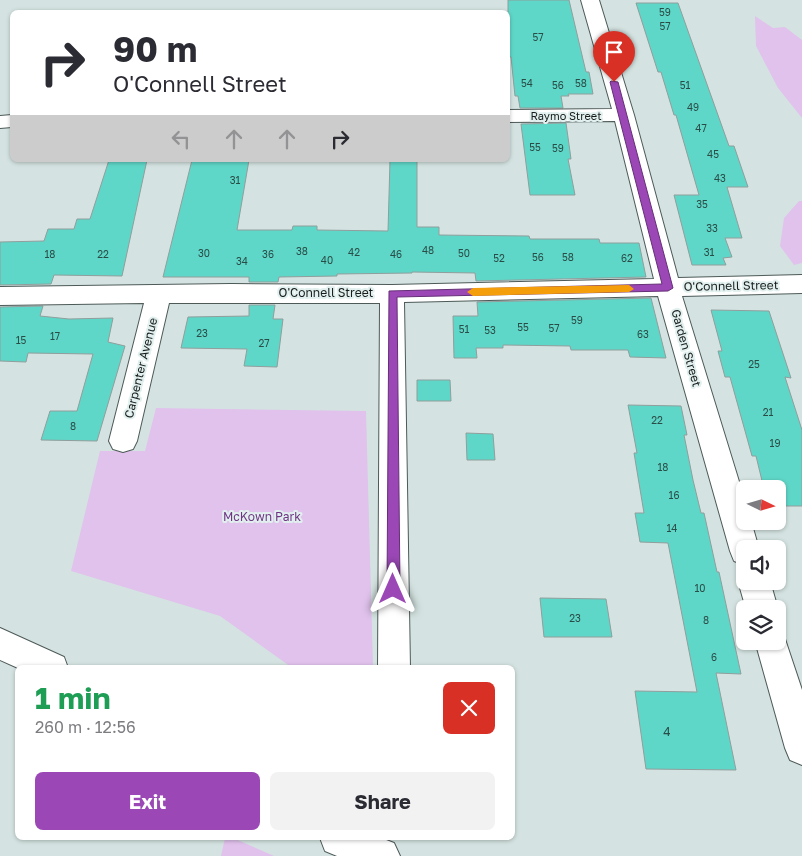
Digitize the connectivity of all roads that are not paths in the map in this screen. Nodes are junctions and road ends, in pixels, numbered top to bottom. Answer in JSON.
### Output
{"nodes":[{"id":1,"x":590,"y":0,"type":"edge"},
{"id":2,"x":510,"y":116,"type":"edge"},
{"id":3,"x":624,"y":116,"type":"junction"},
{"id":4,"x":802,"y":284,"type":"edge"},
{"id":5,"x":668,"y":288,"type":"junction"},
{"id":6,"x":159,"y":294,"type":"junction"},
{"id":7,"x":392,"y":294,"type":"junction"},
{"id":8,"x":0,"y":296,"type":"edge"},
{"id":9,"x":123,"y":441,"type":"dead end"},
{"id":10,"x":742,"y":540,"type":"edge"},
{"id":11,"x":0,"y":643,"type":"edge"},
{"id":12,"x":775,"y":650,"type":"edge"},
{"id":13,"x":46,"y":665,"type":"edge"},
{"id":14,"x":394,"y":665,"type":"edge"},
{"id":15,"x":802,"y":748,"type":"edge"},
{"id":16,"x":343,"y":840,"type":"edge"},
{"id":17,"x":381,"y":856,"type":"edge"}],
"edges":[{"from":1,"to":3,"type":"street","name":"Garden Street"},
{"from":2,"to":3,"type":"street","name":"Raymo Street"},
{"from":3,"to":5,"type":"street","name":"Garden Street"},
{"from":4,"to":5,"type":"street","name":"O'Connell Street"},
{"from":5,"to":7,"type":"street","name":"O'Connell Street"},
{"from":5,"to":10,"type":"street","name":"Garden Street"},
{"from":6,"to":7,"type":"street","name":"O'Connell Street"},
{"from":6,"to":8,"type":"street","name":"O'Connell Street"},
{"from":6,"to":9,"type":"street","name":"Carpenter Avenue"},
{"from":7,"to":14,"type":"street"},
{"from":11,"to":13,"type":"street"},
{"from":12,"to":15,"type":"street"},
{"from":16,"to":17,"type":"street"}]}
